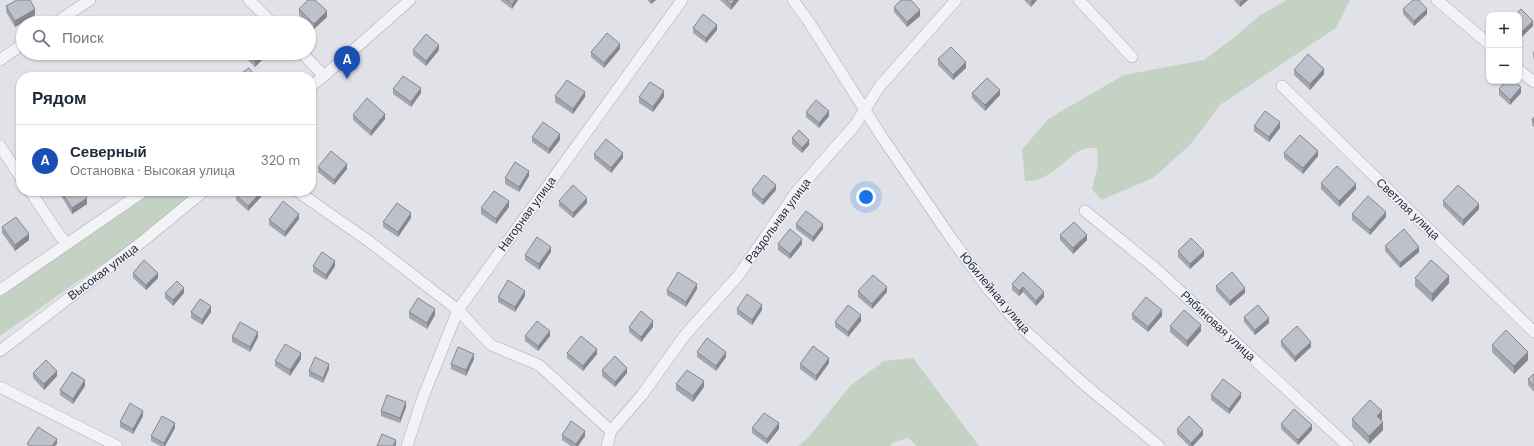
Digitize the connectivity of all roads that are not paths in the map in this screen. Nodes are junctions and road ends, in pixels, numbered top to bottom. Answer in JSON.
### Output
{"nodes":[{"id":1,"x":90,"y":0,"type":"edge"},
{"id":2,"x":249,"y":0,"type":"edge"},
{"id":3,"x":410,"y":0,"type":"edge"},
{"id":4,"x":682,"y":0,"type":"edge"},
{"id":5,"x":793,"y":0,"type":"edge"},
{"id":6,"x":956,"y":0,"type":"edge"},
{"id":7,"x":1079,"y":0,"type":"edge"},
{"id":8,"x":1437,"y":0,"type":"edge"},
{"id":9,"x":66,"y":16,"type":"edge"},
{"id":10,"x":265,"y":16,"type":"edge"},
{"id":11,"x":1486,"y":41,"type":"edge"},
{"id":12,"x":16,"y":49,"type":"edge"},
{"id":13,"x":1132,"y":57,"type":"dead end"},
{"id":14,"x":0,"y":60,"type":"edge"},
{"id":15,"x":309,"y":60,"type":"edge"},
{"id":16,"x":1522,"y":72,"type":"edge"},
{"id":17,"x":324,"y":76,"type":"junction"},
{"id":18,"x":316,"y":82,"type":"edge"},
{"id":19,"x":1534,"y":82,"type":"edge"},
{"id":20,"x":1282,"y":86,"type":"dead end"},
{"id":21,"x":865,"y":109,"type":"junction"},
{"id":22,"x":0,"y":146,"type":"edge"},
{"id":23,"x":16,"y":170,"type":"edge"},
{"id":24,"x":33,"y":196,"type":"edge"},
{"id":25,"x":137,"y":196,"type":"edge"},
{"id":26,"x":198,"y":196,"type":"edge"},
{"id":27,"x":303,"y":196,"type":"edge"},
{"id":28,"x":1085,"y":211,"type":"dead end"},
{"id":29,"x":67,"y":244,"type":"junction"},
{"id":30,"x":0,"y":290,"type":"edge"},
{"id":31,"x":458,"y":310,"type":"junction"},
{"id":32,"x":1534,"y":332,"type":"edge"},
{"id":33,"x":0,"y":351,"type":"edge"},
{"id":34,"x":0,"y":387,"type":"edge"},
{"id":35,"x":611,"y":431,"type":"junction"},
{"id":36,"x":117,"y":446,"type":"edge"},
{"id":37,"x":406,"y":446,"type":"edge"},
{"id":38,"x":606,"y":446,"type":"edge"},
{"id":39,"x":1159,"y":446,"type":"edge"},
{"id":40,"x":1348,"y":446,"type":"edge"}],
"edges":[{"from":1,"to":9,"type":"street"},
{"from":2,"to":10,"type":"street"},
{"from":3,"to":17,"type":"street"},
{"from":4,"to":31,"type":"street","name":"Нагорная улица"},
{"from":5,"to":21,"type":"street","name":"Юбилейная улица"},
{"from":6,"to":21,"type":"street","name":"Раздольная улица"},
{"from":7,"to":13,"type":"street"},
{"from":8,"to":11,"type":"street"},
{"from":12,"to":14,"type":"street"},
{"from":15,"to":17,"type":"street"},
{"from":16,"to":19,"type":"street"},
{"from":17,"to":18,"type":"street"},
{"from":20,"to":32,"type":"street","name":"Светлая улица"},
{"from":21,"to":35,"type":"street","name":"Раздольная улица"},
{"from":21,"to":39,"type":"street","name":"Юбилейная улица"},
{"from":22,"to":23,"type":"street"},
{"from":24,"to":29,"type":"street"},
{"from":25,"to":29,"type":"street"},
{"from":26,"to":33,"type":"street","name":"Высокая улица"},
{"from":27,"to":31,"type":"street"},
{"from":28,"to":40,"type":"street","name":"Рябиновая улица"},
{"from":29,"to":30,"type":"street"},
{"from":31,"to":35,"type":"street"},
{"from":31,"to":37,"type":"street","name":"Нагорная улица"},
{"from":34,"to":36,"type":"street"},
{"from":35,"to":38,"type":"street","name":"Раздольная улица"}]}
